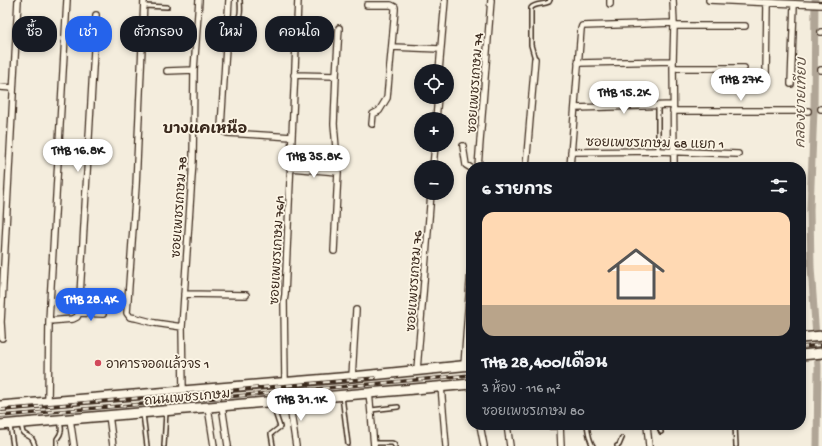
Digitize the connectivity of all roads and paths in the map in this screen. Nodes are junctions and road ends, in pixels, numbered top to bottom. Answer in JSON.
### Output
{"nodes":[{"id":1,"x":18,"y":0,"type":"edge"},
{"id":2,"x":67,"y":0,"type":"edge"},
{"id":3,"x":199,"y":0,"type":"edge"},
{"id":4,"x":229,"y":0,"type":"edge"},
{"id":5,"x":240,"y":0,"type":"edge"},
{"id":6,"x":298,"y":0,"type":"edge"},
{"id":7,"x":445,"y":0,"type":"edge"},
{"id":8,"x":491,"y":0,"type":"edge"},
{"id":9,"x":550,"y":0,"type":"edge"},
{"id":10,"x":673,"y":0,"type":"edge"},
{"id":11,"x":709,"y":0,"type":"edge"},
{"id":12,"x":720,"y":0,"type":"edge"},
{"id":13,"x":771,"y":2,"type":"edge"},
{"id":14,"x":144,"y":3,"type":"edge"},
{"id":15,"x":794,"y":4,"type":"junction"},
{"id":16,"x":367,"y":5,"type":"dead end"},
{"id":17,"x":820,"y":5,"type":"edge"},
{"id":18,"x":166,"y":7,"type":"dead end"},
{"id":19,"x":96,"y":15,"type":"dead end"},
{"id":20,"x":228,"y":16,"type":"edge"},
{"id":21,"x":240,"y":16,"type":"edge"},
{"id":22,"x":674,"y":24,"type":"junction"},
{"id":23,"x":745,"y":26,"type":"dead end"},
{"id":24,"x":339,"y":28,"type":"dead end"},
{"id":25,"x":392,"y":47,"type":"junction"},
{"id":26,"x":440,"y":49,"type":"junction"},
{"id":27,"x":226,"y":52,"type":"edge"},
{"id":28,"x":535,"y":59,"type":"joint"},
{"id":29,"x":673,"y":61,"type":"junction"},
{"id":30,"x":578,"y":63,"type":"junction"},
{"id":31,"x":439,"y":64,"type":"edge"},
{"id":32,"x":673,"y":68,"type":"junction"},
{"id":33,"x":744,"y":68,"type":"dead end"},
{"id":34,"x":194,"y":70,"type":"junction"},
{"id":35,"x":167,"y":71,"type":"dead end"},
{"id":36,"x":294,"y":74,"type":"junction"},
{"id":37,"x":336,"y":76,"type":"junction"},
{"id":38,"x":766,"y":76,"type":"dead end"},
{"id":39,"x":791,"y":84,"type":"dead end"},
{"id":40,"x":0,"y":87,"type":"edge"},
{"id":41,"x":13,"y":88,"type":"junction"},
{"id":42,"x":658,"y":105,"type":"junction"},
{"id":43,"x":575,"y":108,"type":"junction"},
{"id":44,"x":674,"y":108,"type":"junction"},
{"id":45,"x":808,"y":111,"type":"dead end"},
{"id":46,"x":372,"y":124,"type":"dead end"},
{"id":47,"x":292,"y":136,"type":"junction"},
{"id":48,"x":463,"y":146,"type":"dead end"},
{"id":49,"x":658,"y":151,"type":"junction"},
{"id":50,"x":571,"y":152,"type":"junction"},
{"id":51,"x":674,"y":152,"type":"junction"},
{"id":52,"x":738,"y":154,"type":"dead end"},
{"id":53,"x":478,"y":162,"type":"edge"},
{"id":54,"x":526,"y":162,"type":"edge"},
{"id":55,"x":570,"y":162,"type":"edge"},
{"id":56,"x":674,"y":162,"type":"edge"},
{"id":57,"x":466,"y":165,"type":"edge"},
{"id":58,"x":290,"y":168,"type":"junction"},
{"id":59,"x":338,"y":172,"type":"junction"},
{"id":60,"x":430,"y":200,"type":"edge"},
{"id":61,"x":334,"y":251,"type":"dead end"},
{"id":62,"x":184,"y":294,"type":"junction"},
{"id":63,"x":246,"y":295,"type":"dead end"},
{"id":64,"x":356,"y":310,"type":"dead end"},
{"id":65,"x":79,"y":313,"type":"junction"},
{"id":66,"x":103,"y":314,"type":"dead end"},
{"id":67,"x":48,"y":321,"type":"junction"},
{"id":68,"x":1,"y":322,"type":"edge"},
{"id":69,"x":182,"y":327,"type":"junction"},
{"id":70,"x":2,"y":338,"type":"dead end"},
{"id":71,"x":822,"y":353,"type":"edge"},
{"id":72,"x":806,"y":355,"type":"edge"},
{"id":73,"x":466,"y":366,"type":"edge"},
{"id":74,"x":417,"y":370,"type":"junction"},
{"id":75,"x":352,"y":377,"type":"junction"},
{"id":76,"x":285,"y":382,"type":"junction"},
{"id":77,"x":466,"y":384,"type":"edge"},
{"id":78,"x":441,"y":386,"type":"junction"},
{"id":79,"x":183,"y":391,"type":"junction"},
{"id":80,"x":369,"y":392,"type":"junction"},
{"id":81,"x":342,"y":395,"type":"junction"},
{"id":82,"x":289,"y":400,"type":"junction"},
{"id":83,"x":48,"y":402,"type":"junction"},
{"id":84,"x":272,"y":402,"type":"junction"},
{"id":85,"x":0,"y":406,"type":"edge"},
{"id":86,"x":222,"y":406,"type":"junction"},
{"id":87,"x":208,"y":407,"type":"junction"},
{"id":88,"x":398,"y":407,"type":"dead end"},
{"id":89,"x":371,"y":410,"type":"junction"},
{"id":90,"x":166,"y":411,"type":"junction"},
{"id":91,"x":143,"y":413,"type":"junction"},
{"id":92,"x":109,"y":415,"type":"junction"},
{"id":93,"x":70,"y":419,"type":"junction"},
{"id":94,"x":59,"y":420,"type":"junction"},
{"id":95,"x":21,"y":423,"type":"junction"},
{"id":96,"x":10,"y":424,"type":"junction"},
{"id":97,"x":0,"y":425,"type":"edge"},
{"id":98,"x":481,"y":430,"type":"edge"},
{"id":99,"x":508,"y":430,"type":"edge"},
{"id":100,"x":560,"y":430,"type":"edge"},
{"id":101,"x":588,"y":430,"type":"edge"},
{"id":102,"x":648,"y":430,"type":"edge"},
{"id":103,"x":735,"y":430,"type":"edge"},
{"id":104,"x":622,"y":438,"type":"dead end"},
{"id":105,"x":374,"y":444,"type":"edge"},
{"id":106,"x":348,"y":445,"type":"edge"},
{"id":107,"x":13,"y":446,"type":"edge"},
{"id":108,"x":35,"y":446,"type":"edge"},
{"id":109,"x":57,"y":446,"type":"edge"},
{"id":110,"x":74,"y":446,"type":"edge"},
{"id":111,"x":113,"y":446,"type":"edge"},
{"id":112,"x":147,"y":446,"type":"edge"},
{"id":113,"x":164,"y":446,"type":"edge"},
{"id":114,"x":214,"y":446,"type":"edge"},
{"id":115,"x":228,"y":446,"type":"edge"},
{"id":116,"x":273,"y":446,"type":"edge"},
{"id":117,"x":296,"y":446,"type":"edge"},
{"id":118,"x":395,"y":446,"type":"edge"},
{"id":119,"x":446,"y":446,"type":"edge"},
{"id":120,"x":484,"y":446,"type":"edge"},
{"id":121,"x":510,"y":446,"type":"edge"},
{"id":122,"x":561,"y":446,"type":"edge"},
{"id":123,"x":593,"y":446,"type":"edge"},
{"id":124,"x":617,"y":446,"type":"edge"},
{"id":125,"x":649,"y":446,"type":"edge"},
{"id":126,"x":736,"y":446,"type":"edge"}],
"edges":[{"from":1,"to":41,"type":"street"},
{"from":2,"to":67,"type":"street"},
{"from":3,"to":34,"type":"street","name":"ซอยเพชรเกษม 78"},
{"from":4,"to":20,"type":"street"},
{"from":5,"to":21,"type":"lane"},
{"from":6,"to":36,"type":"street","name":"ซอยเพชรเกษม 76/1"},
{"from":7,"to":26,"type":"street"},
{"from":8,"to":53,"type":"street","name":"ซอยเพชรเกษม 74"},
{"from":9,"to":28,"type":"lane"},
{"from":10,"to":22,"type":"street"},
{"from":11,"to":12,"type":"street"},
{"from":12,"to":13,"type":"street"},
{"from":13,"to":15,"type":"street"},
{"from":13,"to":38,"type":"street"},
{"from":14,"to":18,"type":"lane"},
{"from":14,"to":69,"type":"street"},
{"from":15,"to":17,"type":"street"},
{"from":15,"to":39,"type":"street"},
{"from":16,"to":25,"type":"street"},
{"from":19,"to":65,"type":"street"},
{"from":22,"to":23,"type":"street"},
{"from":22,"to":29,"type":"street"},
{"from":22,"to":30,"type":"street"},
{"from":24,"to":37,"type":"street"},
{"from":25,"to":26,"type":"street"},
{"from":25,"to":46,"type":"street"},
{"from":26,"to":31,"type":"street"},
{"from":27,"to":47,"type":"street"},
{"from":28,"to":54,"type":"street"},
{"from":29,"to":30,"type":"street"},
{"from":29,"to":32,"type":"street"},
{"from":30,"to":43,"type":"street"},
{"from":32,"to":33,"type":"street"},
{"from":32,"to":44,"type":"street"},
{"from":34,"to":35,"type":"street"},
{"from":34,"to":62,"type":"street","name":"ซอยเพชรเกษม 78"},
{"from":36,"to":37,"type":"street"},
{"from":36,"to":47,"type":"street","name":"ซอยเพชรเกษม 76/1"},
{"from":37,"to":59,"type":"street"},
{"from":40,"to":41,"type":"street"},
{"from":41,"to":68,"type":"street"},
{"from":42,"to":43,"type":"street"},
{"from":42,"to":44,"type":"street"},
{"from":42,"to":49,"type":"lane"},
{"from":43,"to":50,"type":"street"},
{"from":44,"to":45,"type":"street"},
{"from":44,"to":51,"type":"street"},
{"from":47,"to":58,"type":"street","name":"ซอยเพชรเกษม 76/1"},
{"from":48,"to":57,"type":"street"},
{"from":49,"to":50,"type":"street","name":"ซอยเพชรเกษม 68 แยก 1"},
{"from":49,"to":51,"type":"street","name":"ซอยเพชรเกษม 68 แยก 1"},
{"from":50,"to":55,"type":"street"},
{"from":51,"to":52,"type":"street","name":"ซอยเพชรเกษม 68 แยก 1"},
{"from":51,"to":56,"type":"street"},
{"from":58,"to":59,"type":"street"},
{"from":58,"to":76,"type":"street","name":"ซอยเพชรเกษม 76/1"},
{"from":59,"to":61,"type":"street"},
{"from":60,"to":74,"type":"street","name":"ซอยเพชรเกษม 76"},
{"from":62,"to":63,"type":"street"},
{"from":62,"to":69,"type":"street","name":"ซอยเพชรเกษม 78"},
{"from":64,"to":75,"type":"street"},
{"from":65,"to":66,"type":"street"},
{"from":65,"to":67,"type":"street"},
{"from":67,"to":83,"type":"street"},
{"from":68,"to":70,"type":"street"},
{"from":69,"to":79,"type":"street","name":"ซอยเพชรเกษม 78"},
{"from":71,"to":72,"type":"main road"},
{"from":73,"to":74,"type":"main road","name":"ถนนเพชรเกษม"},
{"from":74,"to":75,"type":"main road","name":"ถนนเพชรเกษม"},
{"from":75,"to":76,"type":"main road","name":"ถนนเพชรเกษม"},
{"from":76,"to":79,"type":"main road","name":"ถนนเพชรเกษม"},
{"from":77,"to":78,"type":"main road","name":"ถนนเพชรเกษม"},
{"from":78,"to":80,"type":"main road","name":"ถนนเพชรเกษม"},
{"from":78,"to":119,"type":"street"},
{"from":79,"to":83,"type":"main road","name":"ถนนเพชรเกษม"},
{"from":80,"to":81,"type":"main road","name":"ถนนเพชรเกษม"},
{"from":80,"to":89,"type":"street"},
{"from":81,"to":82,"type":"main road","name":"ถนนเพชรเกษม"},
{"from":81,"to":106,"type":"lane"},
{"from":82,"to":84,"type":"main road","name":"ถนนเพชรเกษม"},
{"from":82,"to":117,"type":"street"},
{"from":83,"to":85,"type":"main road","name":"ถนนเพชรเกษม"},
{"from":84,"to":86,"type":"main road","name":"ถนนเพชรเกษม"},
{"from":84,"to":116,"type":"lane"},
{"from":86,"to":87,"type":"main road","name":"ถนนเพชรเกษม"},
{"from":86,"to":115,"type":"street"},
{"from":87,"to":90,"type":"main road","name":"ถนนเพชรเกษม"},
{"from":87,"to":114,"type":"street"},
{"from":88,"to":89,"type":"lane"},
{"from":89,"to":105,"type":"street"},
{"from":90,"to":91,"type":"main road","name":"ถนนเพชรเกษม"},
{"from":90,"to":113,"type":"lane"},
{"from":91,"to":92,"type":"main road","name":"ถนนเพชรเกษม"},
{"from":91,"to":112,"type":"lane"},
{"from":92,"to":93,"type":"main road","name":"ถนนเพชรเกษม"},
{"from":92,"to":111,"type":"street"},
{"from":93,"to":94,"type":"main road","name":"ถนนเพชรเกษม"},
{"from":93,"to":110,"type":"street"},
{"from":94,"to":95,"type":"main road","name":"ถนนเพชรเกษม"},
{"from":94,"to":109,"type":"lane"},
{"from":95,"to":96,"type":"main road","name":"ถนนเพชรเกษม"},
{"from":95,"to":108,"type":"lane"},
{"from":96,"to":97,"type":"main road","name":"ถนนเพชรเกษม"},
{"from":96,"to":107,"type":"lane"},
{"from":98,"to":120,"type":"street"},
{"from":99,"to":121,"type":"street"},
{"from":100,"to":122,"type":"street"},
{"from":101,"to":123,"type":"lane"},
{"from":102,"to":125,"type":"street"},
{"from":103,"to":126,"type":"lane"},
{"from":104,"to":124,"type":"lane"},
{"from":105,"to":118,"type":"lane"}]}
